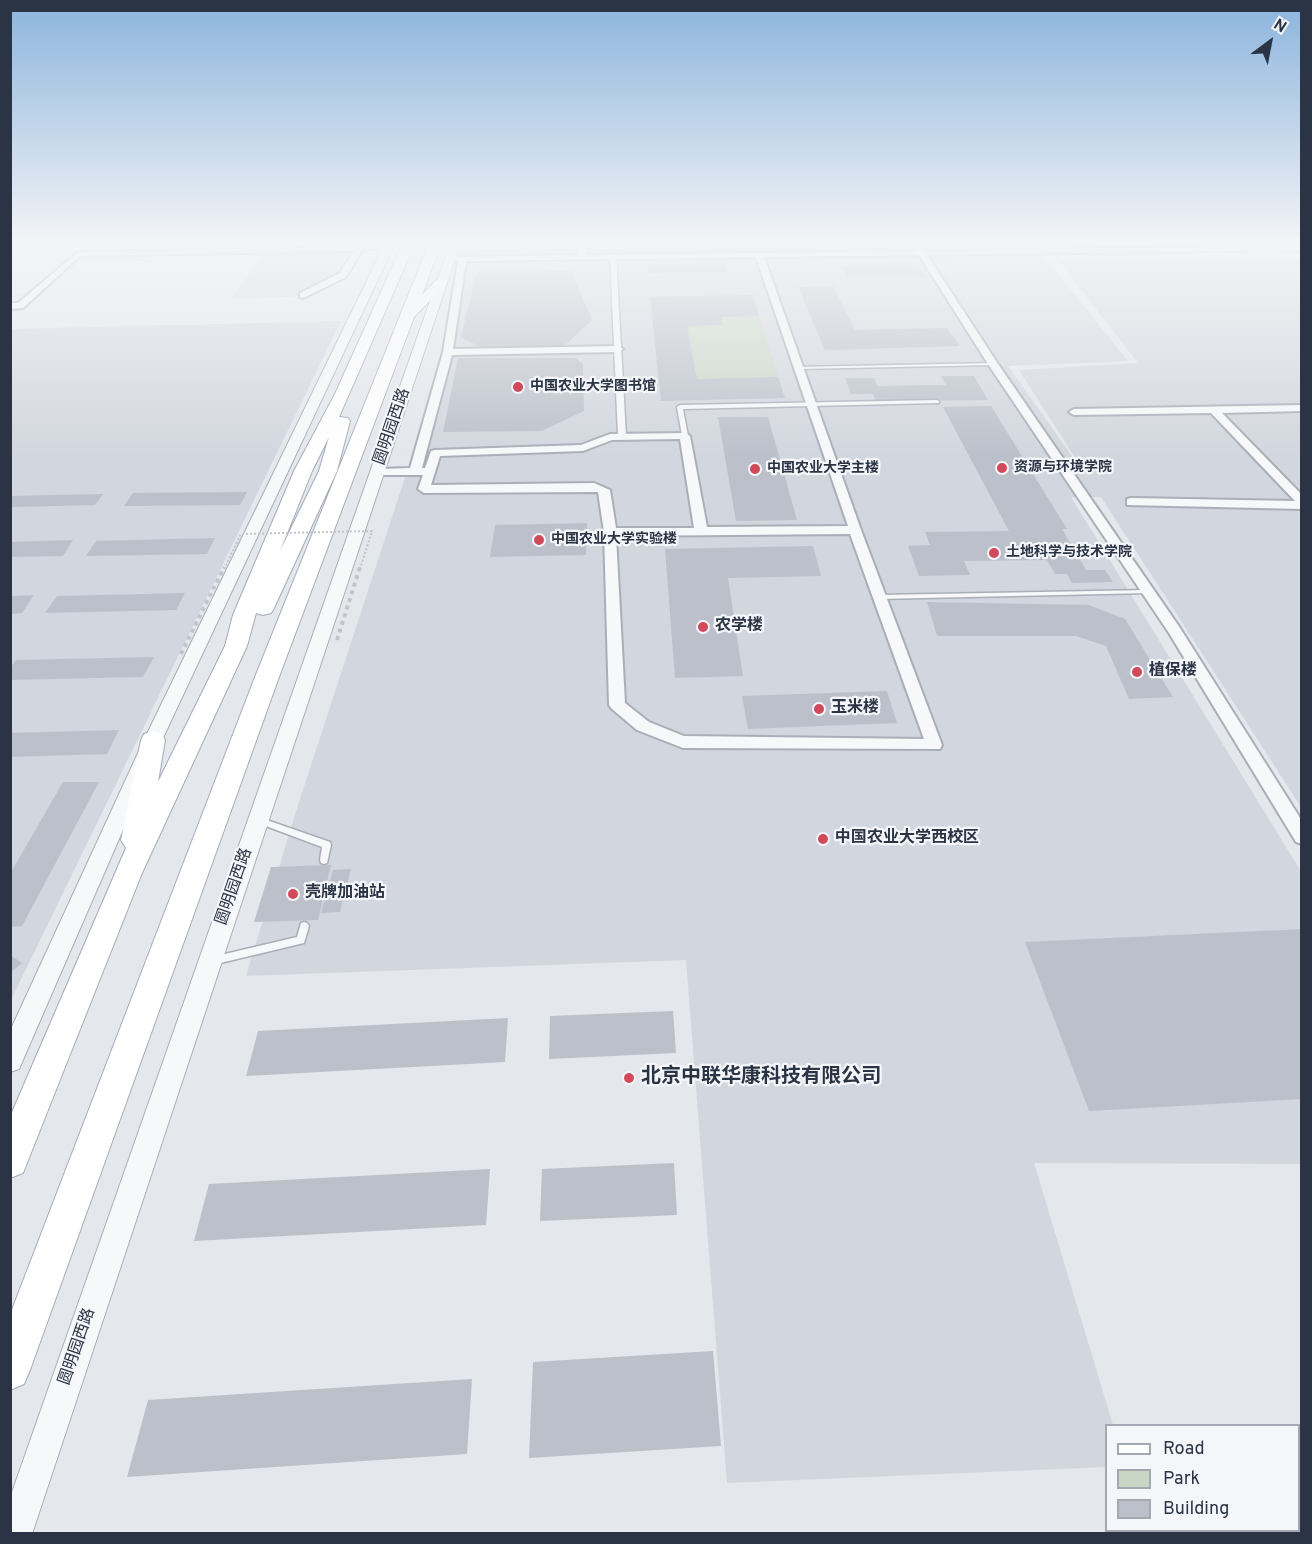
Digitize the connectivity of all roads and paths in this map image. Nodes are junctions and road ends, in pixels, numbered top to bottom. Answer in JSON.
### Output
{"nodes":[{"id":1,"x":357,"y":313,"type":"edge"},
{"id":2,"x":381,"y":313,"type":"edge"},
{"id":3,"x":410,"y":313,"type":"edge"},
{"id":4,"x":411,"y":313,"type":"edge"},
{"id":5,"x":431,"y":313,"type":"edge"},
{"id":6,"x":449,"y":313,"type":"edge"},
{"id":7,"x":616,"y":313,"type":"edge"},
{"id":8,"x":779,"y":313,"type":"edge"},
{"id":9,"x":961,"y":313,"type":"edge"},
{"id":10,"x":407,"y":317,"type":"junction"},
{"id":11,"x":618,"y":349,"type":"junction"},
{"id":12,"x":448,"y":352,"type":"junction"},
{"id":13,"x":993,"y":364,"type":"junction"},
{"id":14,"x":798,"y":368,"type":"junction"},
{"id":15,"x":938,"y":402,"type":"dead end"},
{"id":16,"x":812,"y":404,"type":"junction"},
{"id":17,"x":1302,"y":408,"type":"edge"},
{"id":18,"x":1215,"y":410,"type":"junction"},
{"id":19,"x":1074,"y":412,"type":"dead end"},
{"id":20,"x":622,"y":436,"type":"junction"},
{"id":21,"x":685,"y":436,"type":"junction"},
{"id":22,"x":422,"y":471,"type":"junction"},
{"id":23,"x":378,"y":472,"type":"junction"},
{"id":24,"x":1131,"y":502,"type":"dead end"},
{"id":25,"x":1302,"y":503,"type":"edge"},
{"id":26,"x":855,"y":530,"type":"junction"},
{"id":27,"x":701,"y":531,"type":"junction"},
{"id":28,"x":610,"y":532,"type":"junction"},
{"id":29,"x":1148,"y":592,"type":"junction"},
{"id":30,"x":879,"y":597,"type":"junction"},
{"id":31,"x":337,"y":640,"type":"dead end"},
{"id":32,"x":181,"y":654,"type":"dead end"},
{"id":33,"x":153,"y":740,"type":"junction"},
{"id":34,"x":257,"y":820,"type":"junction"},
{"id":35,"x":1302,"y":837,"type":"edge"},
{"id":36,"x":324,"y":861,"type":"dead end"},
{"id":37,"x":128,"y":873,"type":"junction"},
{"id":38,"x":304,"y":926,"type":"dead end"},
{"id":39,"x":209,"y":962,"type":"junction"},
{"id":40,"x":10,"y":1060,"type":"edge"},
{"id":41,"x":10,"y":1160,"type":"edge"},
{"id":42,"x":10,"y":1370,"type":"edge"},
{"id":43,"x":15,"y":1533,"type":"edge"}],
"edges":[{"from":1,"to":33,"type":"street"},
{"from":2,"to":37,"type":"main road"},
{"from":3,"to":10,"type":"main road","name":"圆明园西路"},
{"from":4,"to":10,"type":"main road"},
{"from":5,"to":23,"type":"street","name":"圆明园西路"},
{"from":6,"to":12,"type":"street"},
{"from":7,"to":11,"type":"street"},
{"from":8,"to":14,"type":"street"},
{"from":9,"to":13,"type":"street"},
{"from":10,"to":42,"type":"main road","name":"圆明园西路"},
{"from":11,"to":12,"type":"street"},
{"from":11,"to":20,"type":"street"},
{"from":12,"to":22,"type":"street"},
{"from":13,"to":14,"type":"lane"},
{"from":13,"to":29,"type":"street"},
{"from":14,"to":16,"type":"street"},
{"from":15,"to":16,"type":"lane"},
{"from":16,"to":21,"type":"lane"},
{"from":16,"to":26,"type":"street"},
{"from":17,"to":18,"type":"street"},
{"from":18,"to":19,"type":"street"},
{"from":18,"to":25,"type":"street"},
{"from":20,"to":21,"type":"street"},
{"from":20,"to":22,"type":"street"},
{"from":21,"to":27,"type":"street"},
{"from":22,"to":23,"type":"street"},
{"from":22,"to":28,"type":"street"},
{"from":23,"to":34,"type":"street","name":"圆明园西路"},
{"from":24,"to":25,"type":"street"},
{"from":26,"to":27,"type":"street"},
{"from":26,"to":30,"type":"street"},
{"from":27,"to":28,"type":"street"},
{"from":28,"to":30,"type":"street"},
{"from":29,"to":30,"type":"lane"},
{"from":29,"to":35,"type":"street"},
{"from":31,"to":32,"type":"path","bridge":true},
{"from":33,"to":37,"type":"main road"},
{"from":33,"to":40,"type":"street"},
{"from":34,"to":36,"type":"lane"},
{"from":34,"to":39,"type":"street","name":"圆明园西路"},
{"from":37,"to":41,"type":"main road"},
{"from":38,"to":39,"type":"lane"},
{"from":39,"to":43,"type":"street","name":"圆明园西路"}]}
